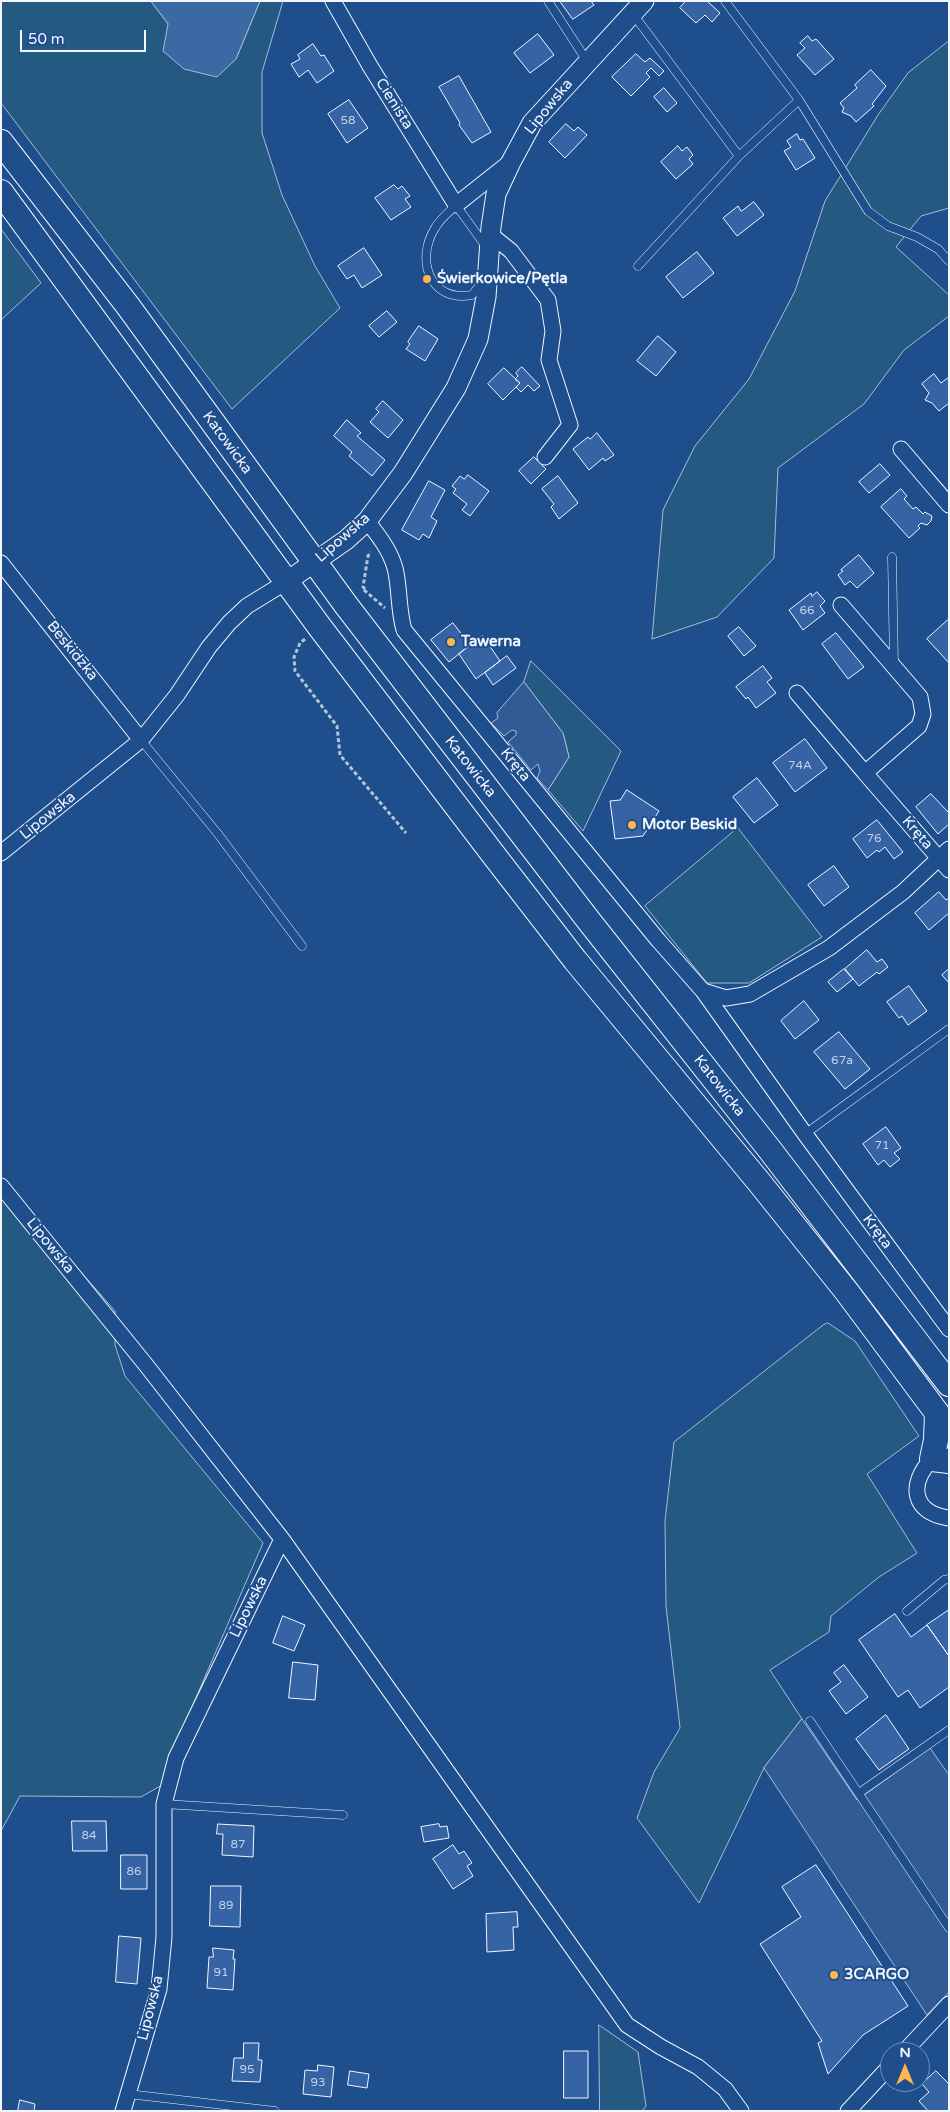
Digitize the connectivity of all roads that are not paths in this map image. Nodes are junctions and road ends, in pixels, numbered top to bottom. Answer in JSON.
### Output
{"nodes":[{"id":1,"x":333,"y":1,"type":"edge"},
{"id":2,"x":548,"y":1,"type":"edge"},
{"id":3,"x":725,"y":1,"type":"edge"},
{"id":4,"x":639,"y":8,"type":"edge"},
{"id":5,"x":588,"y":61,"type":"junction"},
{"id":6,"x":799,"y":100,"type":"junction"},
{"id":7,"x":1,"y":142,"type":"edge"},
{"id":8,"x":739,"y":156,"type":"junction"},
{"id":9,"x":510,"y":162,"type":"junction"},
{"id":10,"x":1,"y":192,"type":"edge"},
{"id":11,"x":456,"y":205,"type":"junction"},
{"id":12,"x":490,"y":243,"type":"junction"},
{"id":13,"x":949,"y":261,"type":"edge"},
{"id":14,"x":638,"y":266,"type":"dead end"},
{"id":15,"x":901,"y":449,"type":"dead end"},
{"id":16,"x":545,"y":457,"type":"dead end"},
{"id":17,"x":949,"y":505,"type":"edge"},
{"id":18,"x":367,"y":520,"type":"junction"},
{"id":19,"x":892,"y":557,"type":"dead end"},
{"id":20,"x":1,"y":563,"type":"edge"},
{"id":21,"x":314,"y":563,"type":"junction"},
{"id":22,"x":286,"y":582,"type":"junction"},
{"id":23,"x":841,"y":605,"type":"dead end"},
{"id":24,"x":894,"y":667,"type":"junction"},
{"id":25,"x":797,"y":693,"type":"dead end"},
{"id":26,"x":141,"y":740,"type":"junction"},
{"id":27,"x":864,"y":773,"type":"junction"},
{"id":28,"x":1,"y":853,"type":"edge"},
{"id":29,"x":944,"y":853,"type":"edge"},
{"id":30,"x":949,"y":870,"type":"edge"},
{"id":31,"x":302,"y":946,"type":"dead end"},
{"id":32,"x":703,"y":991,"type":"junction"},
{"id":33,"x":949,"y":1029,"type":"edge"},
{"id":34,"x":805,"y":1134,"type":"junction"},
{"id":35,"x":1,"y":1186,"type":"edge"},
{"id":36,"x":949,"y":1329,"type":"edge"},
{"id":37,"x":949,"y":1384,"type":"edge"},
{"id":38,"x":943,"y":1421,"type":"edge"},
{"id":39,"x":941,"y":1460,"type":"edge"},
{"id":40,"x":949,"y":1518,"type":"edge"},
{"id":41,"x":282,"y":1539,"type":"junction"},
{"id":42,"x":949,"y":1579,"type":"edge"},
{"id":43,"x":907,"y":1611,"type":"dead end"},
{"id":44,"x":810,"y":1721,"type":"dead end"},
{"id":45,"x":949,"y":1730,"type":"edge"},
{"id":46,"x":859,"y":1793,"type":"junction"},
{"id":47,"x":164,"y":1804,"type":"junction"},
{"id":48,"x":343,"y":1815,"type":"dead end"},
{"id":49,"x":949,"y":1928,"type":"edge"},
{"id":50,"x":949,"y":2004,"type":"edge"},
{"id":51,"x":913,"y":2042,"type":"edge"},
{"id":52,"x":880,"y":2077,"type":"edge"},
{"id":53,"x":128,"y":2094,"type":"junction"},
{"id":54,"x":123,"y":2111,"type":"edge"},
{"id":55,"x":275,"y":2111,"type":"edge"},
{"id":56,"x":741,"y":2111,"type":"edge"},
{"id":57,"x":848,"y":2111,"type":"edge"}],
"edges":[{"from":1,"to":11,"type":"street","name":"Cienista"},
{"from":2,"to":5,"type":"lane"},
{"from":3,"to":6,"type":"lane"},
{"from":4,"to":5,"type":"street","name":"Lipowska"},
{"from":4,"to":8,"type":"lane"},
{"from":5,"to":9,"type":"street","name":"Lipowska"},
{"from":6,"to":8,"type":"lane"},
{"from":6,"to":13,"type":"lane"},
{"from":7,"to":21,"type":"main road","name":"Katowicka"},
{"from":8,"to":14,"type":"lane"},
{"from":9,"to":11,"type":"street"},
{"from":9,"to":12,"type":"street","name":"Lipowska"},
{"from":10,"to":22,"type":"main road","name":"Katowicka"},
{"from":11,"to":12,"type":"lane"},
{"from":11,"to":12,"type":"lane"},
{"from":12,"to":16,"type":"street"},
{"from":12,"to":18,"type":"street","name":"Lipowska"},
{"from":15,"to":17,"type":"street"},
{"from":18,"to":21,"type":"street","name":"Lipowska"},
{"from":18,"to":32,"type":"street","name":"Kręta"},
{"from":19,"to":24,"type":"lane"},
{"from":20,"to":26,"type":"street","name":"Beskidzka"},
{"from":21,"to":22,"type":"street","name":"Lipowska"},
{"from":21,"to":37,"type":"main road","name":"Katowicka"},
{"from":22,"to":26,"type":"street","name":"Lipowska"},
{"from":22,"to":38,"type":"main road","name":"Katowicka"},
{"from":23,"to":24,"type":"street"},
{"from":24,"to":27,"type":"street"},
{"from":25,"to":27,"type":"street","name":"Kręta"},
{"from":26,"to":28,"type":"street","name":"Lipowska"},
{"from":26,"to":31,"type":"lane"},
{"from":27,"to":29,"type":"street","name":"Kręta"},
{"from":29,"to":30,"type":"street","name":"Kręta"},
{"from":29,"to":32,"type":"street","name":"Kręta"},
{"from":32,"to":34,"type":"street","name":"Kręta"},
{"from":33,"to":34,"type":"lane"},
{"from":34,"to":36,"type":"street","name":"Kręta"},
{"from":35,"to":41,"type":"street","name":"Lipowska"},
{"from":38,"to":39,"type":"main road"},
{"from":39,"to":40,"type":"street"},
{"from":41,"to":47,"type":"street","name":"Lipowska"},
{"from":41,"to":56,"type":"street"},
{"from":42,"to":43,"type":"lane"},
{"from":44,"to":46,"type":"lane"},
{"from":45,"to":46,"type":"lane"},
{"from":46,"to":49,"type":"lane"},
{"from":47,"to":48,"type":"lane"},
{"from":47,"to":53,"type":"street","name":"Lipowska"},
{"from":50,"to":51,"type":"street"},
{"from":52,"to":57,"type":"street"},
{"from":53,"to":54,"type":"street","name":"Lipowska"},
{"from":53,"to":55,"type":"lane"}]}
